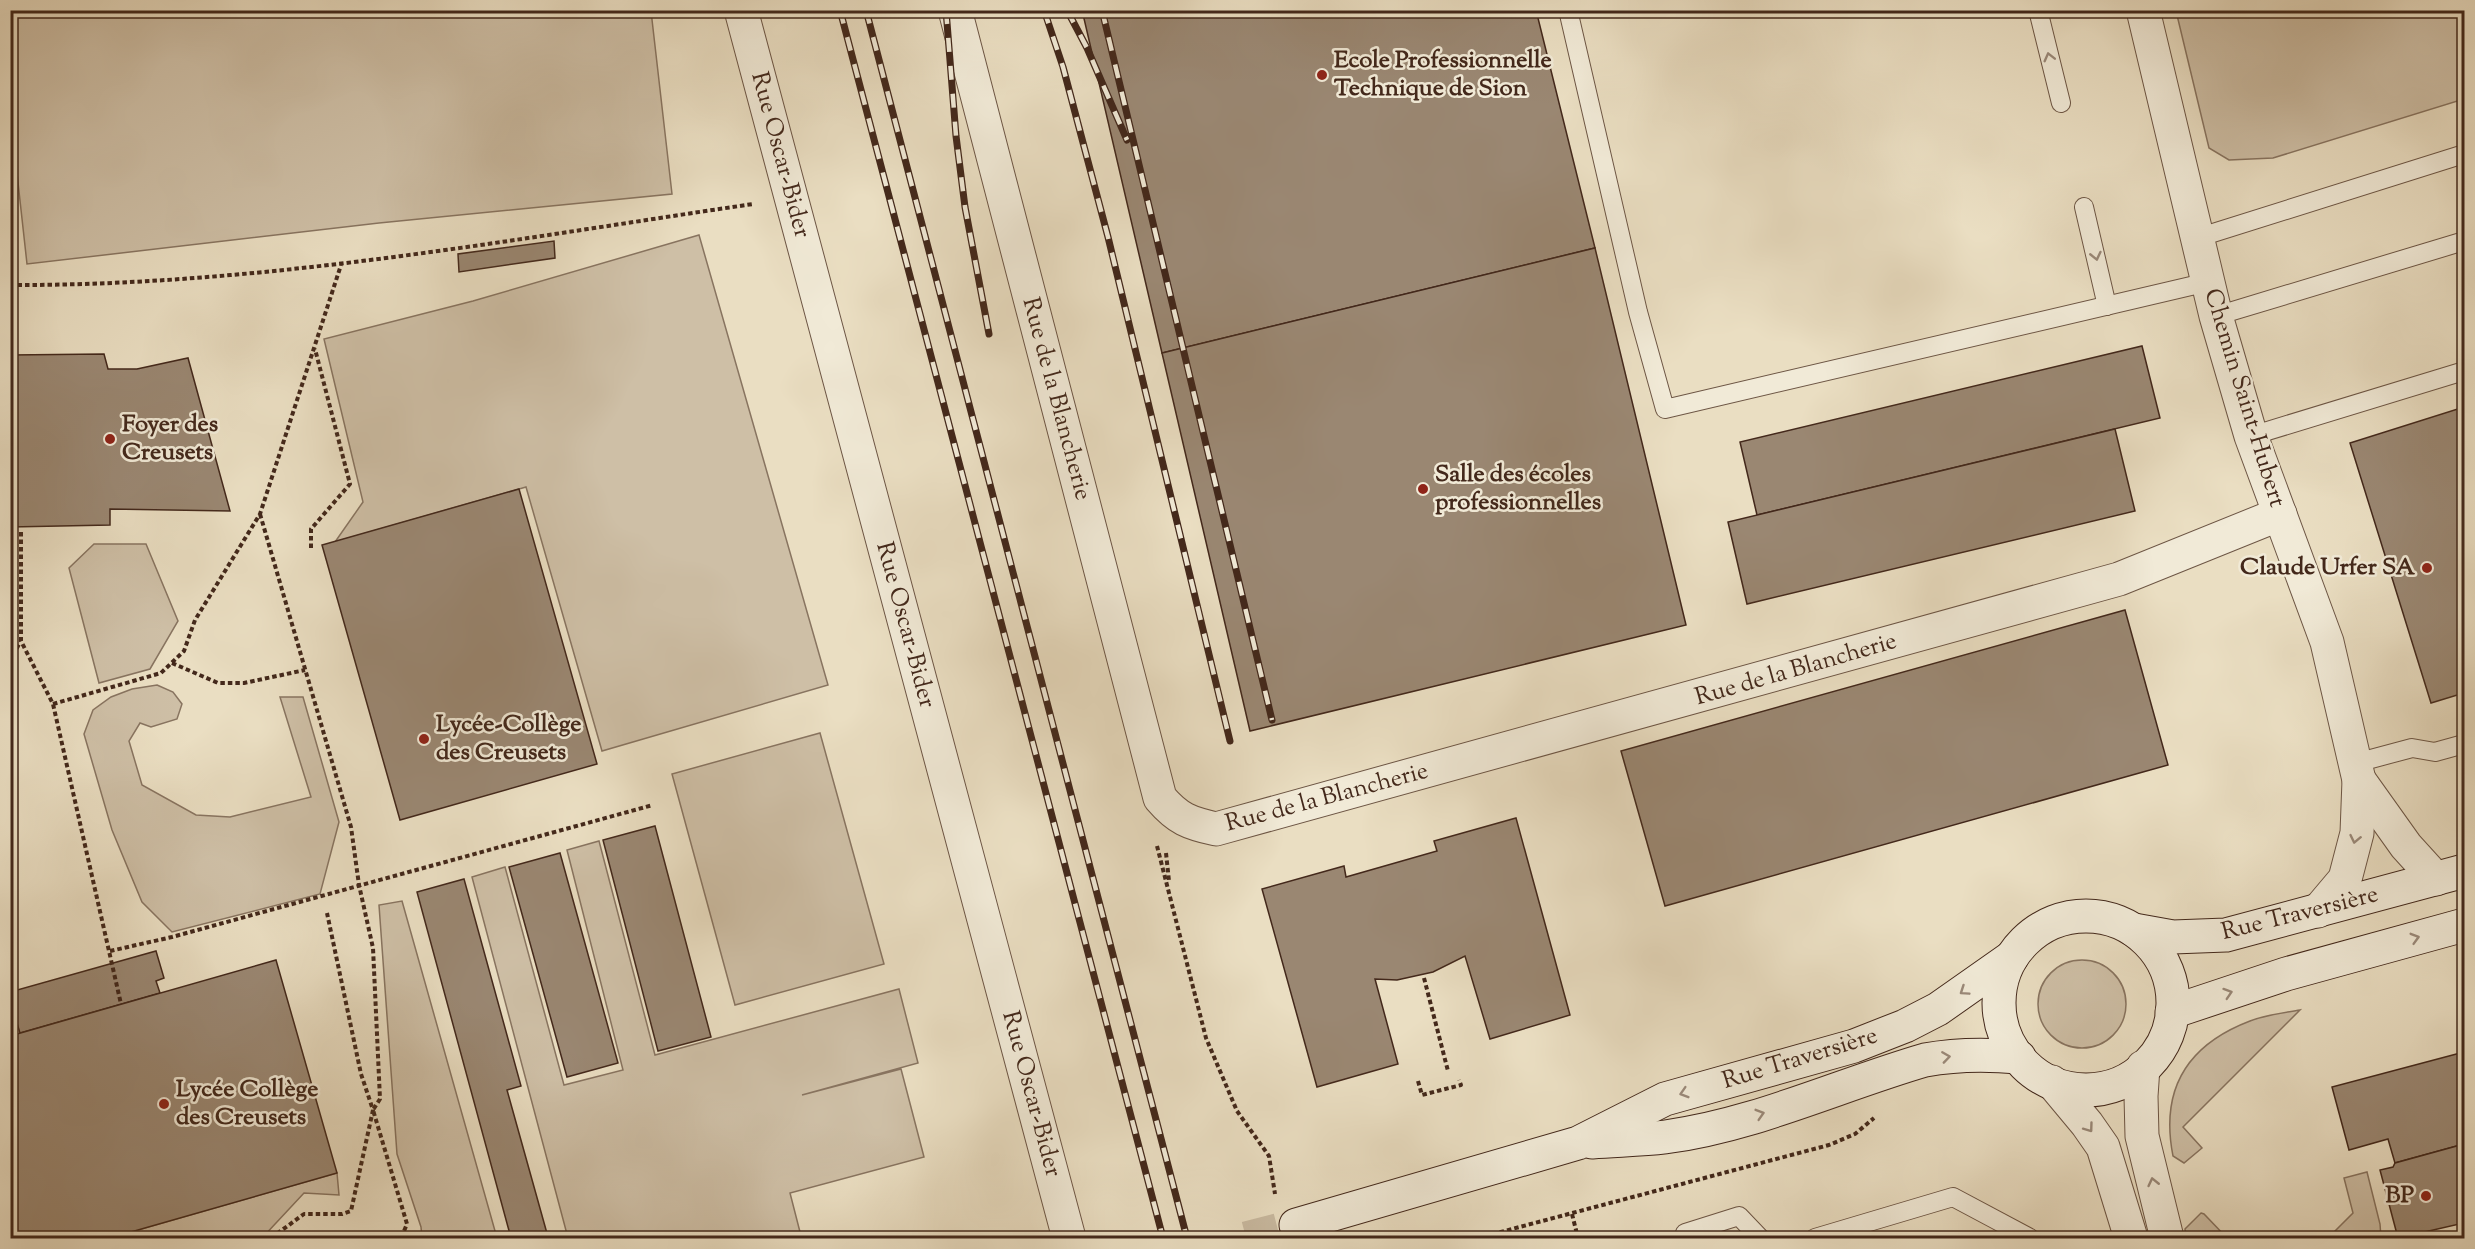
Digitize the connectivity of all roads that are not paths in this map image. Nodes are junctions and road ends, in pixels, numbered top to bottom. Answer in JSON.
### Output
{"nodes":[{"id":1,"x":741,"y":10,"type":"edge"},
{"id":2,"x":955,"y":10,"type":"edge"},
{"id":3,"x":1568,"y":10,"type":"edge"},
{"id":4,"x":2038,"y":10,"type":"edge"},
{"id":5,"x":2143,"y":10,"type":"edge"},
{"id":6,"x":2061,"y":103,"type":"dead end"},
{"id":7,"x":2464,"y":154,"type":"edge"},
{"id":8,"x":2085,"y":207,"type":"dead end"},
{"id":9,"x":2197,"y":238,"type":"junction"},
{"id":10,"x":2464,"y":241,"type":"edge"},
{"id":11,"x":2208,"y":282,"type":"junction"},
{"id":12,"x":2107,"y":306,"type":"junction"},
{"id":13,"x":2216,"y":316,"type":"junction"},
{"id":14,"x":2464,"y":371,"type":"edge"},
{"id":15,"x":2251,"y":436,"type":"junction"},
{"id":16,"x":2280,"y":514,"type":"junction"},
{"id":17,"x":2464,"y":744,"type":"edge"},
{"id":18,"x":2357,"y":772,"type":"junction"},
{"id":19,"x":2450,"y":875,"type":"edge"},
{"id":20,"x":2318,"y":910,"type":"junction"},
{"id":21,"x":2464,"y":924,"type":"edge"},
{"id":22,"x":2134,"y":930,"type":"junction"},
{"id":23,"x":2012,"y":957,"type":"junction"},
{"id":24,"x":2172,"y":1012,"type":"junction"},
{"id":25,"x":2019,"y":1057,"type":"junction"},
{"id":26,"x":2143,"y":1067,"type":"junction"},
{"id":27,"x":2052,"y":1082,"type":"junction"},
{"id":28,"x":1578,"y":1143,"type":"junction"},
{"id":29,"x":1287,"y":1215,"type":"tunnel mouth"},
{"id":30,"x":1070,"y":1239,"type":"edge"},
{"id":31,"x":1686,"y":1239,"type":"edge"},
{"id":32,"x":1760,"y":1239,"type":"edge"},
{"id":33,"x":1815,"y":1239,"type":"edge"},
{"id":34,"x":2030,"y":1239,"type":"edge"},
{"id":35,"x":2131,"y":1239,"type":"edge"},
{"id":36,"x":2167,"y":1239,"type":"edge"}],
"edges":[{"from":1,"to":30,"type":"street","name":"Rue Oscar-Bider"},
{"from":2,"to":16,"type":"street","name":"Rue de la Blancherie"},
{"from":3,"to":12,"type":"lane"},
{"from":6,"to":4,"type":"lane","one_way":true},
{"from":5,"to":9,"type":"street","name":"Chemin Saint-Hubert"},
{"from":7,"to":9,"type":"lane"},
{"from":8,"to":12,"type":"lane","one_way":true},
{"from":9,"to":11,"type":"street","name":"Chemin Saint-Hubert"},
{"from":10,"to":13,"type":"lane"},
{"from":11,"to":12,"type":"lane"},
{"from":11,"to":13,"type":"street","name":"Chemin Saint-Hubert"},
{"from":13,"to":15,"type":"street","name":"Chemin Saint-Hubert"},
{"from":14,"to":15,"type":"lane"},
{"from":15,"to":16,"type":"street","name":"Chemin Saint-Hubert"},
{"from":16,"to":18,"type":"street","name":"Chemin Saint-Hubert"},
{"from":17,"to":18,"type":"lane"},
{"from":18,"to":19,"type":"street","name":"Chemin Saint-Hubert"},
{"from":18,"to":20,"type":"street","name":"Chemin Saint-Hubert","one_way":true},
{"from":19,"to":20,"type":"street","name":"Rue Traversière"},
{"from":20,"to":22,"type":"street","name":"Rue Traversière"},
{"from":24,"to":21,"type":"street","one_way":true},
{"from":22,"to":23,"type":"street"},
{"from":22,"to":24,"type":"street"},
{"from":23,"to":25,"type":"street"},
{"from":23,"to":28,"type":"street","name":"Rue Traversière","one_way":true},
{"from":24,"to":26,"type":"street"},
{"from":25,"to":27,"type":"street"},
{"from":28,"to":25,"type":"street","name":"Rue Traversière","one_way":true},
{"from":26,"to":27,"type":"street"},
{"from":36,"to":26,"type":"street","one_way":true},
{"from":27,"to":35,"type":"street","one_way":true},
{"from":28,"to":29,"type":"street","name":"Rue Traversière"},
{"from":31,"to":32,"type":"lane"},
{"from":33,"to":34,"type":"lane"}]}
